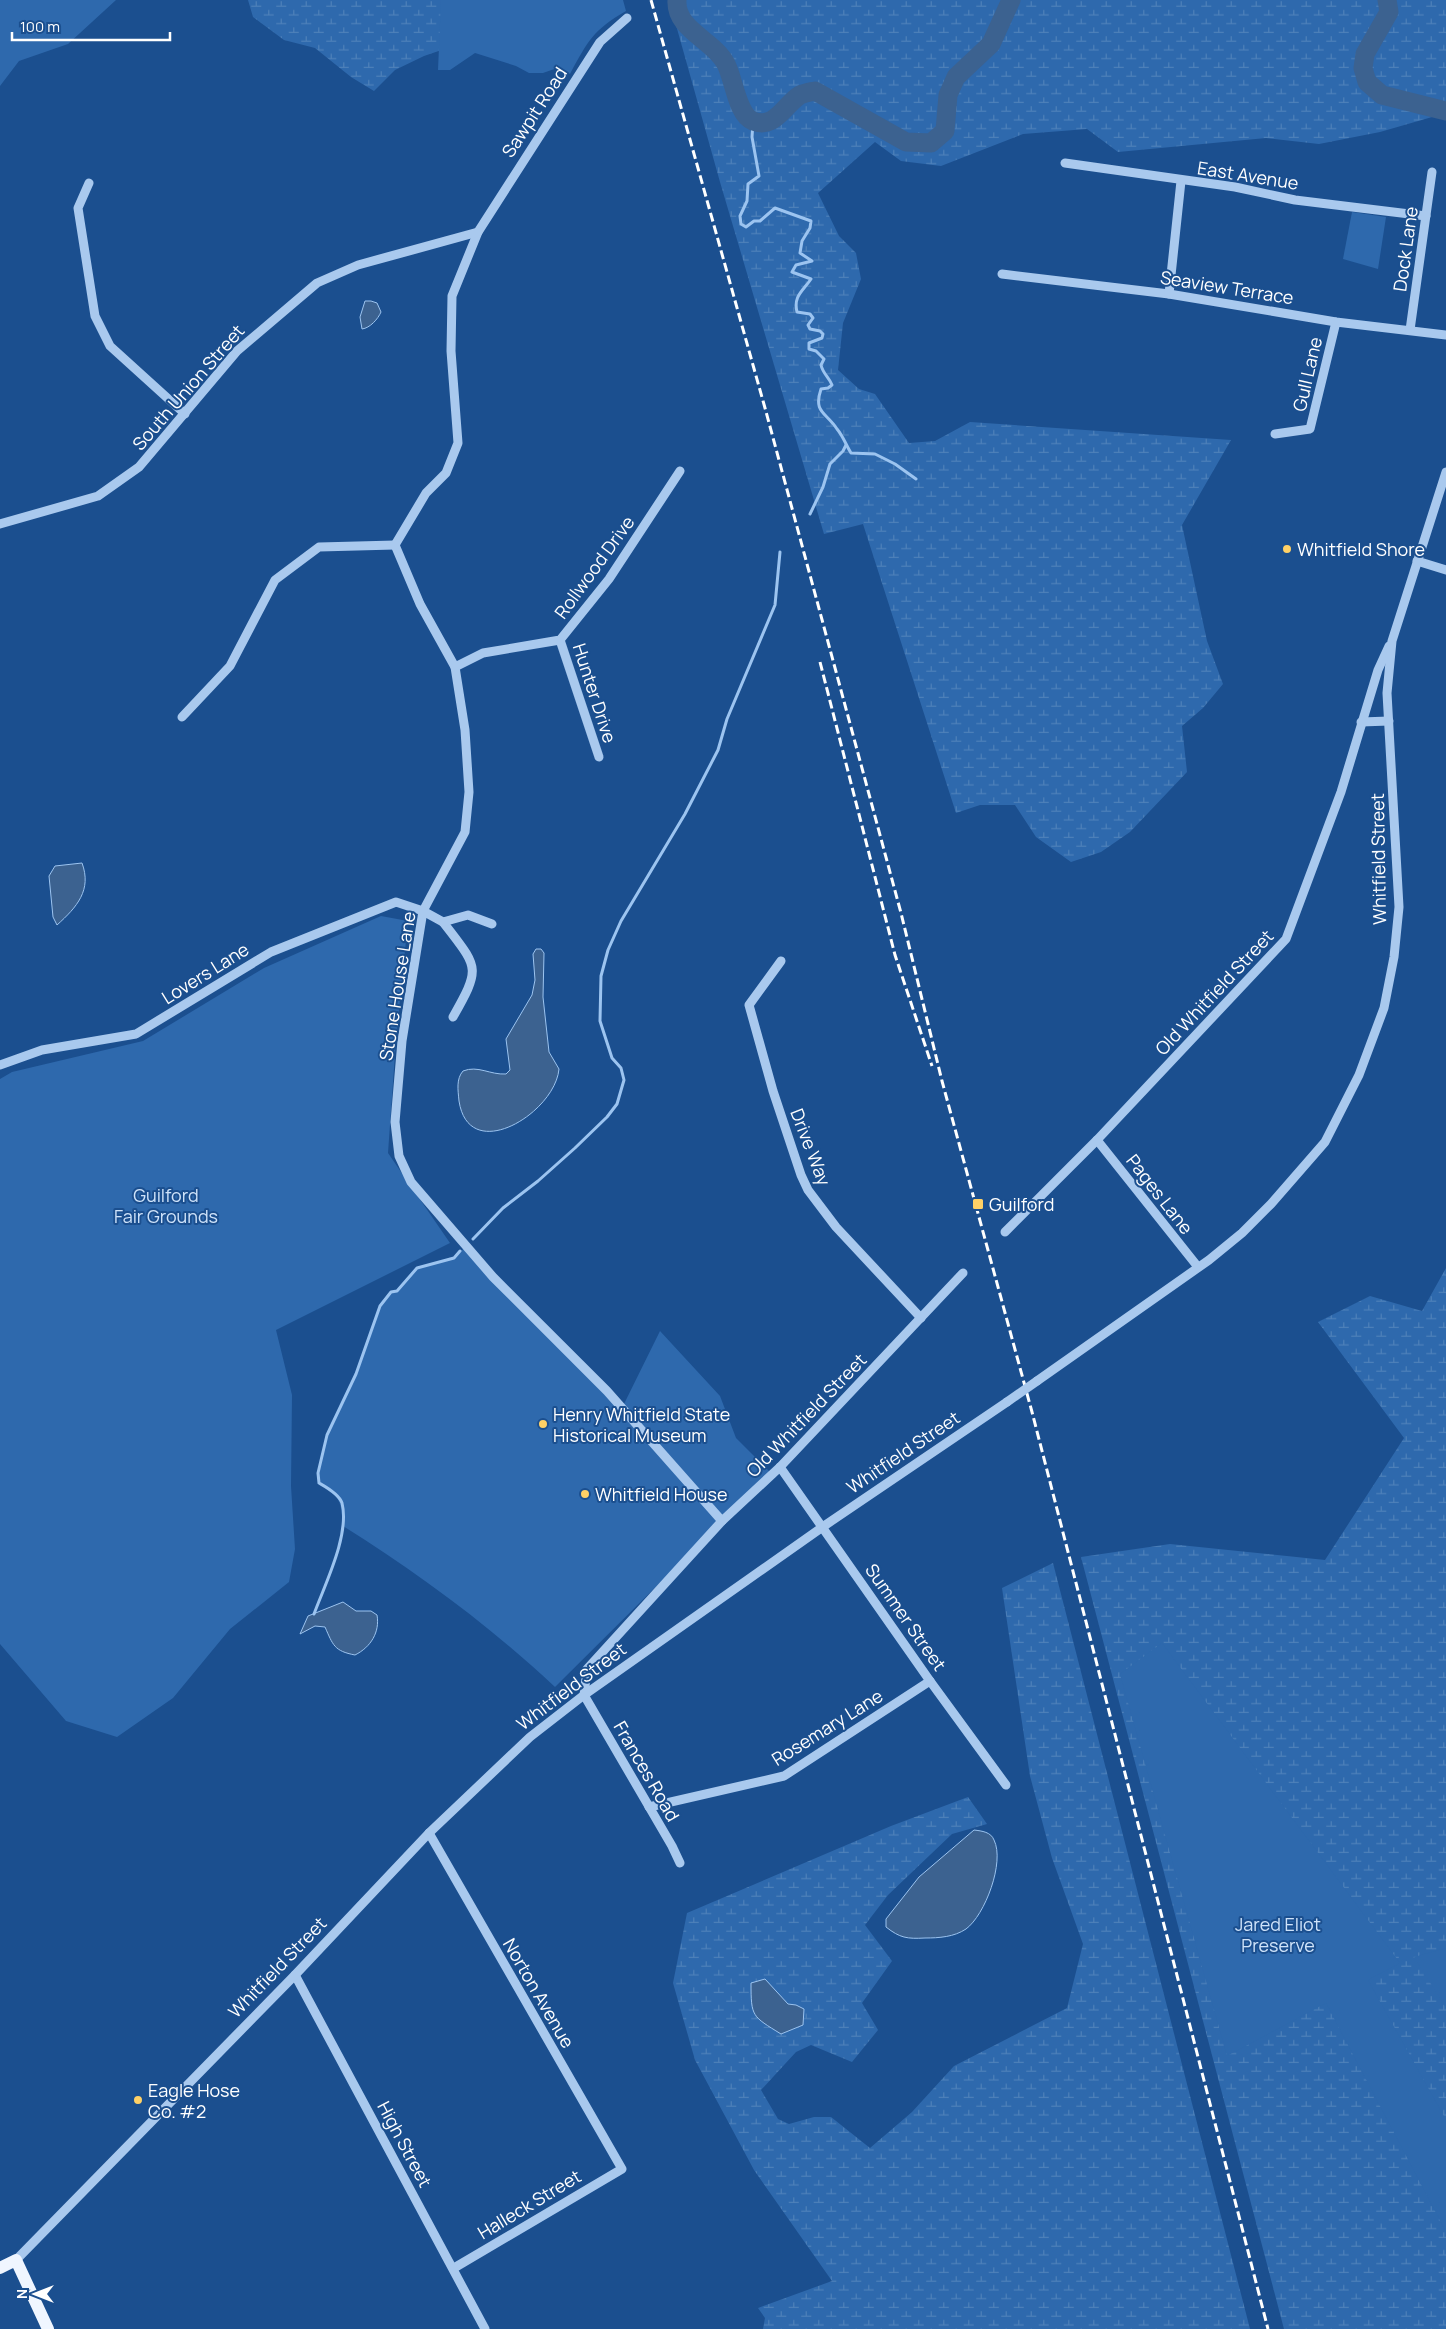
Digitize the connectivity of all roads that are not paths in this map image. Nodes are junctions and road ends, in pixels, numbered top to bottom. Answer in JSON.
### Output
{"nodes":[{"id":1,"x":627,"y":18,"type":"dead end"},
{"id":2,"x":1065,"y":163,"type":"dead end"},
{"id":3,"x":1432,"y":172,"type":"dead end"},
{"id":4,"x":1181,"y":181,"type":"junction"},
{"id":5,"x":89,"y":183,"type":"dead end"},
{"id":6,"x":1426,"y":216,"type":"junction"},
{"id":7,"x":478,"y":232,"type":"junction"},
{"id":8,"x":1002,"y":274,"type":"dead end"},
{"id":9,"x":1169,"y":294,"type":"junction"},
{"id":10,"x":1336,"y":322,"type":"junction"},
{"id":11,"x":1410,"y":330,"type":"junction"},
{"id":12,"x":1446,"y":335,"type":"edge"},
{"id":13,"x":184,"y":414,"type":"junction"},
{"id":14,"x":1276,"y":434,"type":"dead end"},
{"id":15,"x":680,"y":471,"type":"dead end"},
{"id":16,"x":1446,"y":472,"type":"edge"},
{"id":17,"x":0,"y":524,"type":"edge"},
{"id":18,"x":395,"y":545,"type":"junction"},
{"id":19,"x":1418,"y":561,"type":"junction"},
{"id":20,"x":1446,"y":570,"type":"edge"},
{"id":21,"x":560,"y":640,"type":"junction"},
{"id":22,"x":1392,"y":641,"type":"junction"},
{"id":23,"x":455,"y":667,"type":"junction"},
{"id":24,"x":182,"y":717,"type":"dead end"},
{"id":25,"x":1389,"y":721,"type":"junction"},
{"id":26,"x":1361,"y":722,"type":"junction"},
{"id":27,"x":599,"y":756,"type":"dead end"},
{"id":28,"x":423,"y":911,"type":"junction"},
{"id":29,"x":443,"y":922,"type":"junction"},
{"id":30,"x":492,"y":924,"type":"dead end"},
{"id":31,"x":780,"y":961,"type":"dead end"},
{"id":32,"x":453,"y":1017,"type":"dead end"},
{"id":33,"x":0,"y":1066,"type":"edge"},
{"id":34,"x":1097,"y":1140,"type":"junction"},
{"id":35,"x":1005,"y":1232,"type":"dead end"},
{"id":36,"x":1198,"y":1267,"type":"junction"},
{"id":37,"x":963,"y":1273,"type":"dead end"},
{"id":38,"x":921,"y":1318,"type":"junction"},
{"id":39,"x":780,"y":1467,"type":"junction"},
{"id":40,"x":722,"y":1521,"type":"junction"},
{"id":41,"x":824,"y":1526,"type":"junction"},
{"id":42,"x":930,"y":1681,"type":"junction"},
{"id":43,"x":584,"y":1695,"type":"junction"},
{"id":44,"x":1006,"y":1785,"type":"dead end"},
{"id":45,"x":649,"y":1807,"type":"junction"},
{"id":46,"x":429,"y":1834,"type":"junction"},
{"id":47,"x":680,"y":1864,"type":"dead end"},
{"id":48,"x":296,"y":1975,"type":"junction"},
{"id":49,"x":622,"y":2168,"type":"joint"},
{"id":50,"x":16,"y":2260,"type":"junction"},
{"id":51,"x":0,"y":2268,"type":"edge"},
{"id":52,"x":454,"y":2268,"type":"junction"},
{"id":53,"x":48,"y":2329,"type":"edge"},
{"id":54,"x":485,"y":2329,"type":"edge"}],
"edges":[{"from":1,"to":7,"type":"street","name":"Sawpit Road"},
{"from":2,"to":4,"type":"street","name":"East Avenue"},
{"from":3,"to":6,"type":"street","name":"Dock Lane"},
{"from":4,"to":6,"type":"street","name":"East Avenue"},
{"from":4,"to":9,"type":"street"},
{"from":5,"to":13,"type":"street"},
{"from":6,"to":11,"type":"street","name":"Dock Lane"},
{"from":7,"to":13,"type":"street","name":"South Union Street"},
{"from":7,"to":18,"type":"street"},
{"from":8,"to":9,"type":"street","name":"Seaview Terrace"},
{"from":9,"to":10,"type":"street","name":"Seaview Terrace"},
{"from":10,"to":11,"type":"street","name":"Seaview Terrace"},
{"from":10,"to":14,"type":"street","name":"Gull Lane"},
{"from":11,"to":12,"type":"street","name":"Seaview Terrace"},
{"from":13,"to":17,"type":"street","name":"South Union Street"},
{"from":15,"to":21,"type":"street","name":"Rollwood Drive"},
{"from":16,"to":19,"type":"street","name":"Whitfield Street"},
{"from":18,"to":23,"type":"street","name":"Stone House Lane"},
{"from":18,"to":24,"type":"street"},
{"from":19,"to":20,"type":"street"},
{"from":19,"to":22,"type":"street","name":"Whitfield Street"},
{"from":21,"to":23,"type":"street","name":"Rollwood Drive"},
{"from":21,"to":27,"type":"street","name":"Hunter Drive"},
{"from":22,"to":25,"type":"street","name":"Whitfield Street"},
{"from":22,"to":26,"type":"street","name":"Old Whitfield Street"},
{"from":23,"to":28,"type":"street","name":"Stone House Lane"},
{"from":25,"to":26,"type":"street"},
{"from":25,"to":36,"type":"street","name":"Whitfield Street"},
{"from":26,"to":34,"type":"street","name":"Old Whitfield Street"},
{"from":28,"to":29,"type":"street","name":"Lovers Lane"},
{"from":28,"to":33,"type":"street","name":"Lovers Lane"},
{"from":28,"to":40,"type":"street","name":"Stone House Lane"},
{"from":29,"to":30,"type":"street"},
{"from":29,"to":32,"type":"street"},
{"from":31,"to":38,"type":"street","name":"Drive Way"},
{"from":34,"to":35,"type":"street","name":"Old Whitfield Street"},
{"from":34,"to":36,"type":"street","name":"Pages Lane"},
{"from":36,"to":41,"type":"street","name":"Whitfield Street","bridge":true},
{"from":37,"to":38,"type":"street","name":"Old Whitfield Street"},
{"from":38,"to":39,"type":"street","name":"Old Whitfield Street"},
{"from":39,"to":40,"type":"street","name":"Old Whitfield Street"},
{"from":39,"to":41,"type":"street","name":"Summer Street"},
{"from":40,"to":43,"type":"street","name":"Old Whitfield Street"},
{"from":41,"to":42,"type":"street","name":"Summer Street"},
{"from":41,"to":43,"type":"street","name":"Whitfield Street"},
{"from":42,"to":44,"type":"street","name":"Summer Street"},
{"from":42,"to":45,"type":"street","name":"Rosemary Lane"},
{"from":43,"to":45,"type":"street","name":"Frances Road"},
{"from":43,"to":46,"type":"street","name":"Whitfield Street"},
{"from":45,"to":47,"type":"street","name":"Frances Road"},
{"from":46,"to":48,"type":"street","name":"Whitfield Street"},
{"from":46,"to":49,"type":"street","name":"Norton Avenue"},
{"from":48,"to":50,"type":"street","name":"Whitfield Street"},
{"from":48,"to":52,"type":"street","name":"High Street"},
{"from":49,"to":52,"type":"street","name":"Halleck Street"},
{"from":50,"to":51,"type":"main road","name":"Whitfield Street"},
{"from":50,"to":53,"type":"main road"},
{"from":52,"to":54,"type":"street","name":"High Street"}]}
